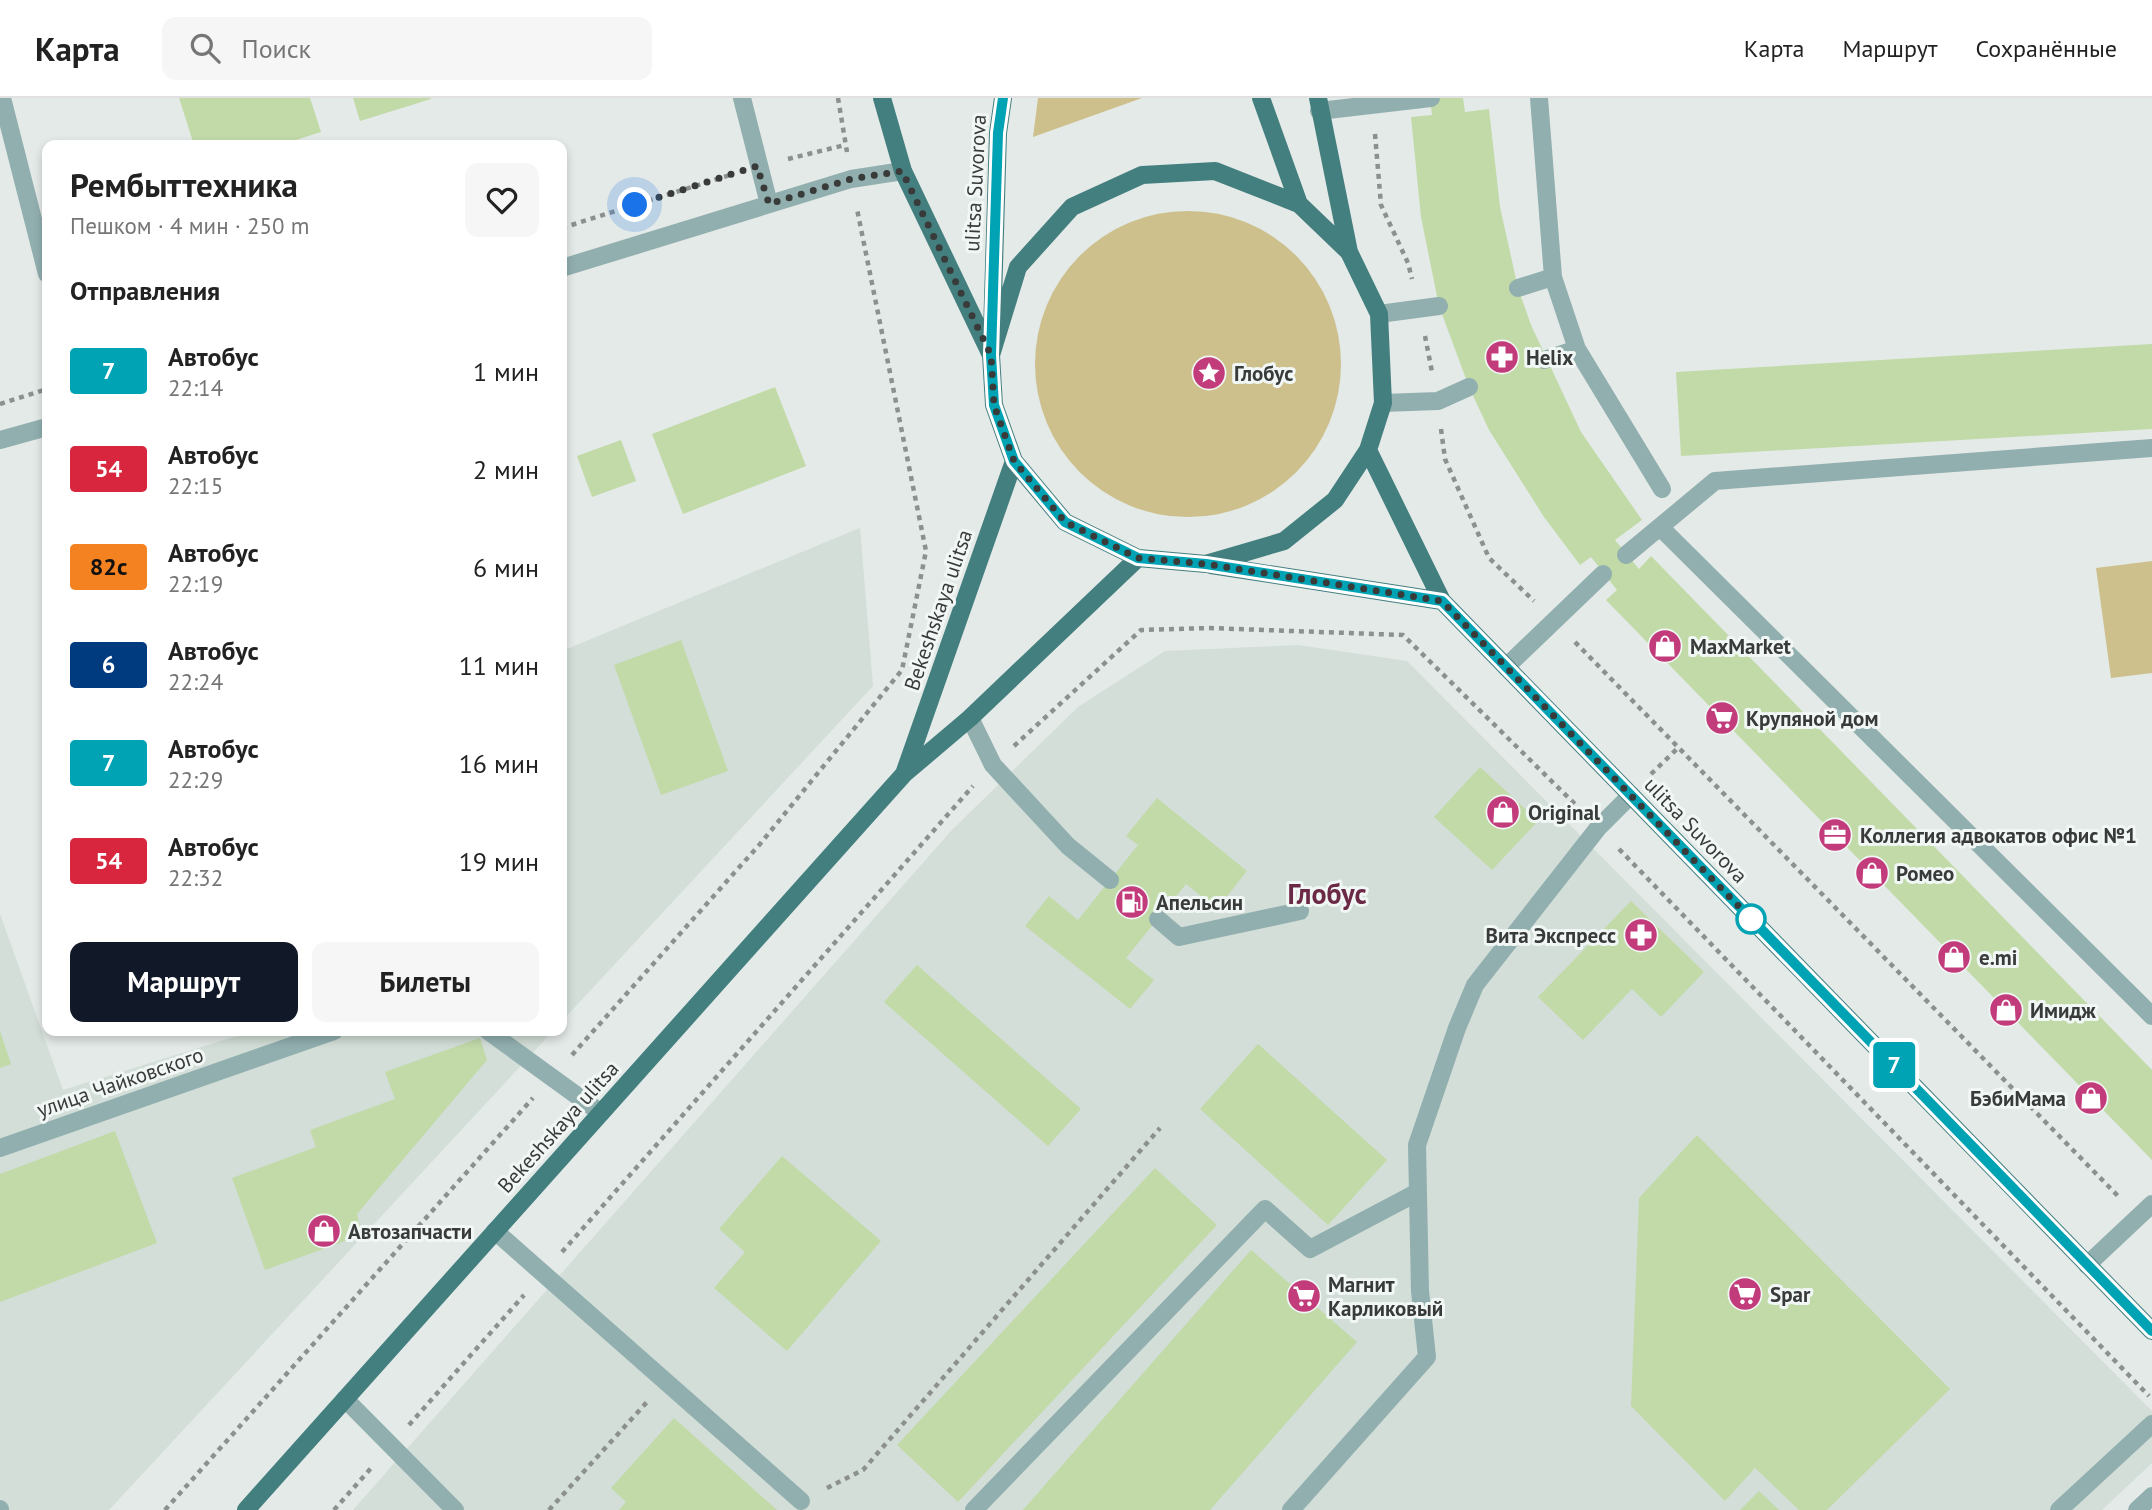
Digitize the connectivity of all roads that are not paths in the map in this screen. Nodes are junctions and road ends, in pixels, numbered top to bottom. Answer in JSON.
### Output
{"nodes":[{"id":1,"x":2,"y":98,"type":"edge"},
{"id":2,"x":742,"y":98,"type":"edge"},
{"id":3,"x":883,"y":98,"type":"edge"},
{"id":4,"x":1003,"y":98,"type":"edge"},
{"id":5,"x":1261,"y":98,"type":"edge"},
{"id":6,"x":1539,"y":98,"type":"edge"},
{"id":7,"x":1430,"y":99,"type":"edge"},
{"id":8,"x":1318,"y":104,"type":"edge"},
{"id":9,"x":902,"y":171,"type":"junction"},
{"id":10,"x":769,"y":204,"type":"junction"},
{"id":11,"x":1299,"y":204,"type":"junction"},
{"id":12,"x":1349,"y":252,"type":"junction"},
{"id":13,"x":42,"y":254,"type":"edge"},
{"id":14,"x":567,"y":266,"type":"edge"},
{"id":15,"x":1553,"y":277,"type":"junction"},
{"id":16,"x":1518,"y":288,"type":"dead end"},
{"id":17,"x":1439,"y":306,"type":"dead end"},
{"id":18,"x":1379,"y":314,"type":"junction"},
{"id":19,"x":1577,"y":349,"type":"junction"},
{"id":20,"x":991,"y":355,"type":"junction"},
{"id":21,"x":1545,"y":360,"type":"dead end"},
{"id":22,"x":1469,"y":387,"type":"dead end"},
{"id":23,"x":1383,"y":403,"type":"junction"},
{"id":24,"x":42,"y":428,"type":"edge"},
{"id":25,"x":0,"y":440,"type":"edge"},
{"id":26,"x":2152,"y":448,"type":"edge"},
{"id":27,"x":1368,"y":450,"type":"junction"},
{"id":28,"x":1014,"y":461,"type":"junction"},
{"id":29,"x":1661,"y":489,"type":"dead end"},
{"id":30,"x":1661,"y":528,"type":"junction"},
{"id":31,"x":1626,"y":555,"type":"dead end"},
{"id":32,"x":1138,"y":558,"type":"junction"},
{"id":33,"x":1206,"y":564,"type":"junction"},
{"id":34,"x":1603,"y":574,"type":"dead end"},
{"id":35,"x":1442,"y":601,"type":"junction"},
{"id":36,"x":1506,"y":667,"type":"junction"},
{"id":37,"x":970,"y":718,"type":"junction"},
{"id":38,"x":904,"y":774,"type":"junction"},
{"id":39,"x":1631,"y":795,"type":"junction"},
{"id":40,"x":1110,"y":880,"type":"dead end"},
{"id":41,"x":1300,"y":911,"type":"dead end"},
{"id":42,"x":1158,"y":919,"type":"dead end"},
{"id":43,"x":2152,"y":1016,"type":"edge"},
{"id":44,"x":320,"y":1036,"type":"edge"},
{"id":45,"x":495,"y":1036,"type":"edge"},
{"id":46,"x":601,"y":1113,"type":"junction"},
{"id":47,"x":0,"y":1148,"type":"edge"},
{"id":48,"x":1418,"y":1192,"type":"junction"},
{"id":49,"x":2152,"y":1204,"type":"edge"},
{"id":50,"x":495,"y":1231,"type":"junction"},
{"id":51,"x":2087,"y":1265,"type":"junction"},
{"id":52,"x":2152,"y":1331,"type":"edge"},
{"id":53,"x":345,"y":1399,"type":"junction"},
{"id":54,"x":2152,"y":1424,"type":"edge"},
{"id":55,"x":2152,"y":1496,"type":"edge"},
{"id":56,"x":801,"y":1501,"type":"road end"},
{"id":57,"x":246,"y":1510,"type":"edge"},
{"id":58,"x":455,"y":1510,"type":"edge"},
{"id":59,"x":974,"y":1510,"type":"edge"},
{"id":60,"x":1291,"y":1510,"type":"edge"},
{"id":61,"x":2059,"y":1510,"type":"edge"},
{"id":62,"x":2137,"y":1510,"type":"edge"}],
"edges":[{"from":1,"to":13,"type":"street"},
{"from":2,"to":10,"type":"street"},
{"from":3,"to":9,"type":"main road"},
{"from":4,"to":20,"type":"main road","name":"ulitsa Suvorova"},
{"from":5,"to":11,"type":"main road"},
{"from":6,"to":15,"type":"street"},
{"from":7,"to":8,"type":"street"},
{"from":8,"to":12,"type":"main road"},
{"from":9,"to":10,"type":"street"},
{"from":9,"to":20,"type":"main road"},
{"from":10,"to":14,"type":"street"},
{"from":11,"to":12,"type":"main road"},
{"from":11,"to":20,"type":"main road"},
{"from":12,"to":18,"type":"main road"},
{"from":15,"to":16,"type":"street"},
{"from":15,"to":19,"type":"street"},
{"from":17,"to":18,"type":"street"},
{"from":18,"to":23,"type":"main road"},
{"from":19,"to":21,"type":"street"},
{"from":19,"to":29,"type":"street"},
{"from":20,"to":28,"type":"main road","name":"ulitsa Suvorova"},
{"from":22,"to":23,"type":"street"},
{"from":23,"to":27,"type":"main road"},
{"from":24,"to":25,"type":"street"},
{"from":26,"to":30,"type":"street"},
{"from":27,"to":33,"type":"main road"},
{"from":27,"to":35,"type":"main road","name":"ulitsa Suvorova"},
{"from":28,"to":32,"type":"main road"},
{"from":28,"to":38,"type":"main road","name":"Bekeshskaya ulitsa"},
{"from":30,"to":31,"type":"street"},
{"from":30,"to":43,"type":"street"},
{"from":32,"to":33,"type":"main road"},
{"from":32,"to":37,"type":"main road","name":"Bekeshskaya ulitsa"},
{"from":33,"to":35,"type":"main road"},
{"from":34,"to":36,"type":"street"},
{"from":35,"to":36,"type":"main road","name":"ulitsa Suvorova"},
{"from":36,"to":39,"type":"main road","name":"ulitsa Suvorova"},
{"from":37,"to":38,"type":"main road","name":"Bekeshskaya ulitsa"},
{"from":37,"to":40,"type":"street"},
{"from":38,"to":46,"type":"main road","name":"Bekeshskaya ulitsa"},
{"from":39,"to":48,"type":"street"},
{"from":39,"to":51,"type":"main road","name":"ulitsa Suvorova"},
{"from":41,"to":42,"type":"street"},
{"from":44,"to":47,"type":"street","name":"улица Чайковского"},
{"from":45,"to":46,"type":"street"},
{"from":46,"to":50,"type":"main road","name":"Bekeshskaya ulitsa"},
{"from":48,"to":59,"type":"street"},
{"from":48,"to":60,"type":"street"},
{"from":49,"to":51,"type":"street"},
{"from":50,"to":53,"type":"main road","name":"Bekeshskaya ulitsa"},
{"from":50,"to":56,"type":"street"},
{"from":51,"to":52,"type":"main road","name":"ulitsa Suvorova"},
{"from":53,"to":57,"type":"main road","name":"Bekeshskaya ulitsa"},
{"from":53,"to":58,"type":"street"},
{"from":54,"to":61,"type":"street"},
{"from":55,"to":62,"type":"street"}]}
